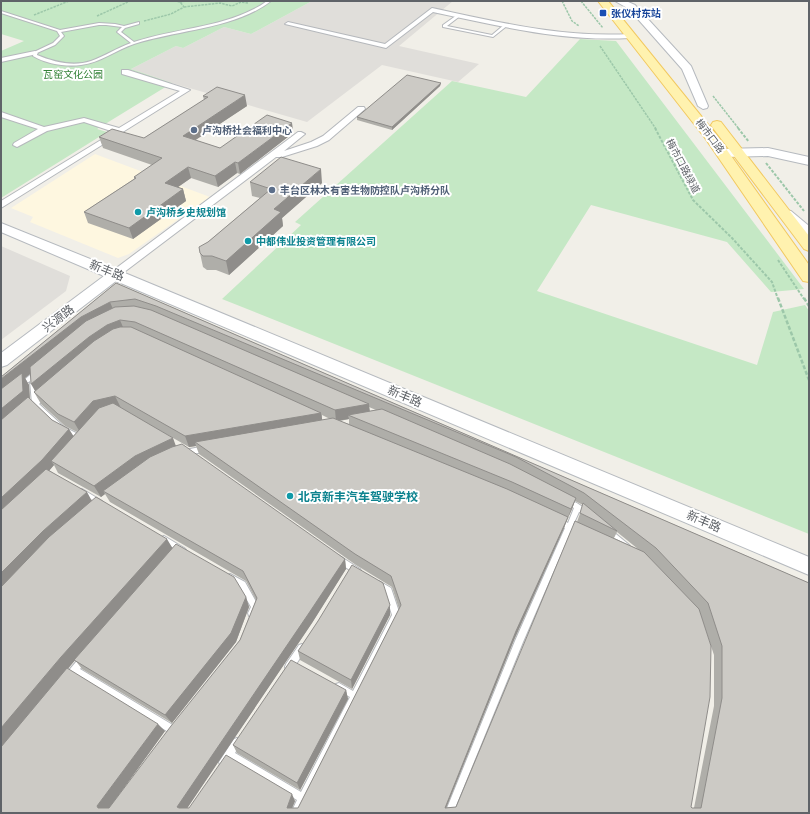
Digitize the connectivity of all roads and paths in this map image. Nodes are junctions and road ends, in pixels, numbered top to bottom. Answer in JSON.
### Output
{"nodes":[{"id":1,"x":69,"y":1,"type":"edge"},
{"id":2,"x":131,"y":1,"type":"edge"},
{"id":3,"x":175,"y":1,"type":"edge"},
{"id":4,"x":186,"y":1,"type":"edge"},
{"id":5,"x":269,"y":1,"type":"edge"},
{"id":6,"x":562,"y":1,"type":"edge"},
{"id":7,"x":581,"y":1,"type":"edge"},
{"id":8,"x":603,"y":1,"type":"edge"},
{"id":9,"x":618,"y":1,"type":"edge"},
{"id":10,"x":180,"y":2,"type":"junction"},
{"id":11,"x":252,"y":3,"type":"dead end"},
{"id":12,"x":184,"y":7,"type":"junction"},
{"id":13,"x":1,"y":12,"type":"edge"},
{"id":14,"x":458,"y":16,"type":"junction"},
{"id":15,"x":23,"y":18,"type":"junction"},
{"id":16,"x":138,"y":23,"type":"joint"},
{"id":17,"x":89,"y":24,"type":"junction"},
{"id":18,"x":288,"y":24,"type":"dead end"},
{"id":19,"x":506,"y":25,"type":"junction"},
{"id":20,"x":124,"y":27,"type":"junction"},
{"id":21,"x":59,"y":31,"type":"junction"},
{"id":22,"x":630,"y":36,"type":"junction"},
{"id":23,"x":594,"y":37,"type":"junction"},
{"id":24,"x":610,"y":38,"type":"junction"},
{"id":25,"x":133,"y":43,"type":"junction"},
{"id":26,"x":35,"y":53,"type":"junction"},
{"id":27,"x":1,"y":60,"type":"edge"},
{"id":28,"x":125,"y":72,"type":"dead end"},
{"id":29,"x":362,"y":109,"type":"dead end"},
{"id":30,"x":1,"y":114,"type":"edge"},
{"id":31,"x":44,"y":129,"type":"junction"},
{"id":32,"x":120,"y":131,"type":"junction"},
{"id":33,"x":301,"y":134,"type":"dead end"},
{"id":34,"x":17,"y":145,"type":"dead end"},
{"id":35,"x":722,"y":152,"type":"junction"},
{"id":36,"x":739,"y":152,"type":"junction"},
{"id":37,"x":272,"y":157,"type":"junction"},
{"id":38,"x":809,"y":161,"type":"edge"},
{"id":39,"x":1,"y":205,"type":"edge"},
{"id":40,"x":783,"y":212,"type":"junction"},
{"id":41,"x":1,"y":227,"type":"edge"},
{"id":42,"x":809,"y":234,"type":"edge"},
{"id":43,"x":809,"y":246,"type":"edge"},
{"id":44,"x":777,"y":258,"type":"dead end"},
{"id":45,"x":115,"y":274,"type":"junction"},
{"id":46,"x":809,"y":277,"type":"edge"},
{"id":47,"x":809,"y":306,"type":"edge"},
{"id":48,"x":1,"y":361,"type":"edge"},
{"id":49,"x":43,"y":367,"type":"edge"},
{"id":50,"x":32,"y":376,"type":"junction"},
{"id":51,"x":809,"y":380,"type":"edge"},
{"id":52,"x":17,"y":389,"type":"edge"},
{"id":53,"x":51,"y":391,"type":"edge"},
{"id":54,"x":35,"y":404,"type":"junction"},
{"id":55,"x":24,"y":414,"type":"edge"},
{"id":56,"x":87,"y":433,"type":"edge"},
{"id":57,"x":82,"y":439,"type":"junction"},
{"id":58,"x":77,"y":445,"type":"edge"},
{"id":59,"x":212,"y":448,"type":"edge"},
{"id":60,"x":185,"y":450,"type":"junction"},
{"id":61,"x":175,"y":454,"type":"edge"},
{"id":62,"x":195,"y":457,"type":"edge"},
{"id":63,"x":76,"y":488,"type":"edge"},
{"id":64,"x":558,"y":496,"type":"edge"},
{"id":65,"x":102,"y":504,"type":"edge"},
{"id":66,"x":578,"y":507,"type":"junction"},
{"id":67,"x":590,"y":517,"type":"edge"},
{"id":68,"x":555,"y":520,"type":"edge"},
{"id":69,"x":569,"y":526,"type":"junction"},
{"id":70,"x":602,"y":527,"type":"edge"},
{"id":71,"x":583,"y":533,"type":"edge"},
{"id":72,"x":154,"y":534,"type":"edge"},
{"id":73,"x":618,"y":549,"type":"edge"},
{"id":74,"x":181,"y":552,"type":"edge"},
{"id":75,"x":625,"y":552,"type":"edge"},
{"id":76,"x":633,"y":552,"type":"edge"},
{"id":77,"x":333,"y":555,"type":"edge"},
{"id":78,"x":809,"y":566,"type":"edge"},
{"id":79,"x":222,"y":572,"type":"edge"},
{"id":80,"x":250,"y":620,"type":"edge"},
{"id":81,"x":308,"y":638,"type":"edge"},
{"id":82,"x":89,"y":653,"type":"edge"},
{"id":83,"x":74,"y":670,"type":"junction"},
{"id":84,"x":283,"y":675,"type":"edge"},
{"id":85,"x":64,"y":682,"type":"edge"},
{"id":86,"x":334,"y":684,"type":"edge"},
{"id":87,"x":355,"y":696,"type":"junction"},
{"id":88,"x":173,"y":730,"type":"edge"},
{"id":89,"x":243,"y":734,"type":"edge"},
{"id":90,"x":229,"y":754,"type":"junction"},
{"id":91,"x":217,"y":771,"type":"edge"},
{"id":92,"x":303,"y":798,"type":"junction"},
{"id":93,"x":295,"y":813,"type":"edge"},
{"id":94,"x":449,"y":813,"type":"edge"}],
"edges":[{"from":1,"to":15,"type":"path"},
{"from":2,"to":17,"type":"path"},
{"from":3,"to":10,"type":"path"},
{"from":4,"to":10,"type":"path"},
{"from":5,"to":25,"type":"lane"},
{"from":6,"to":23,"type":"path","name":"梅市口路绿道"},
{"from":7,"to":24,"type":"path"},
{"from":8,"to":22,"type":"main road","name":"梅市口路"},
{"from":9,"to":36,"type":"main road","name":"梅市口路"},
{"from":10,"to":12,"type":"path"},
{"from":11,"to":12,"type":"path"},
{"from":12,"to":16,"type":"path"},
{"from":13,"to":15,"type":"lane"},
{"from":14,"to":18,"type":"street"},
{"from":14,"to":19,"type":"street"},
{"from":14,"to":19,"type":"lane"},
{"from":15,"to":21,"type":"lane"},
{"from":16,"to":20,"type":"lane"},
{"from":17,"to":20,"type":"lane"},
{"from":17,"to":21,"type":"lane"},
{"from":19,"to":23,"type":"street"},
{"from":20,"to":25,"type":"lane"},
{"from":21,"to":26,"type":"lane"},
{"from":22,"to":24,"type":"street"},
{"from":22,"to":35,"type":"main road","name":"梅市口路"},
{"from":23,"to":24,"type":"street"},
{"from":23,"to":51,"type":"path","name":"梅市口路绿道"},
{"from":25,"to":26,"type":"lane"},
{"from":26,"to":27,"type":"street"},
{"from":28,"to":32,"type":"street"},
{"from":29,"to":37,"type":"street"},
{"from":30,"to":31,"type":"street"},
{"from":31,"to":32,"type":"street"},
{"from":31,"to":34,"type":"street"},
{"from":32,"to":39,"type":"street"},
{"from":33,"to":37,"type":"street"},
{"from":35,"to":36,"type":"street"},
{"from":35,"to":46,"type":"main road","name":"梅市口路"},
{"from":36,"to":38,"type":"street"},
{"from":36,"to":40,"type":"main road","name":"梅市口路"},
{"from":37,"to":45,"type":"street"},
{"from":40,"to":42,"type":"street"},
{"from":40,"to":43,"type":"main road","name":"梅市口路"},
{"from":41,"to":45,"type":"street","name":"新丰路"},
{"from":44,"to":47,"type":"path"},
{"from":45,"to":48,"type":"street","name":"兴源路"},
{"from":45,"to":78,"type":"street","name":"新丰路"},
{"from":49,"to":50,"type":"lane"},
{"from":50,"to":52,"type":"lane"},
{"from":50,"to":54,"type":"lane"},
{"from":53,"to":54,"type":"lane"},
{"from":54,"to":55,"type":"lane"},
{"from":54,"to":57,"type":"lane"},
{"from":56,"to":57,"type":"lane"},
{"from":57,"to":58,"type":"lane"},
{"from":59,"to":60,"type":"lane"},
{"from":60,"to":61,"type":"lane"},
{"from":60,"to":62,"type":"lane"},
{"from":63,"to":65,"type":"lane"},
{"from":64,"to":66,"type":"lane"},
{"from":66,"to":67,"type":"lane"},
{"from":66,"to":69,"type":"lane"},
{"from":68,"to":69,"type":"lane"},
{"from":69,"to":71,"type":"lane"},
{"from":69,"to":94,"type":"lane"},
{"from":70,"to":76,"type":"lane"},
{"from":72,"to":74,"type":"lane"},
{"from":73,"to":75,"type":"lane"},
{"from":77,"to":87,"type":"lane"},
{"from":79,"to":80,"type":"lane"},
{"from":81,"to":84,"type":"lane"},
{"from":82,"to":83,"type":"lane"},
{"from":83,"to":85,"type":"lane"},
{"from":83,"to":88,"type":"lane"},
{"from":86,"to":87,"type":"lane"},
{"from":87,"to":92,"type":"lane"},
{"from":89,"to":90,"type":"lane"},
{"from":90,"to":91,"type":"lane"},
{"from":90,"to":92,"type":"lane"},
{"from":92,"to":93,"type":"lane"}]}
